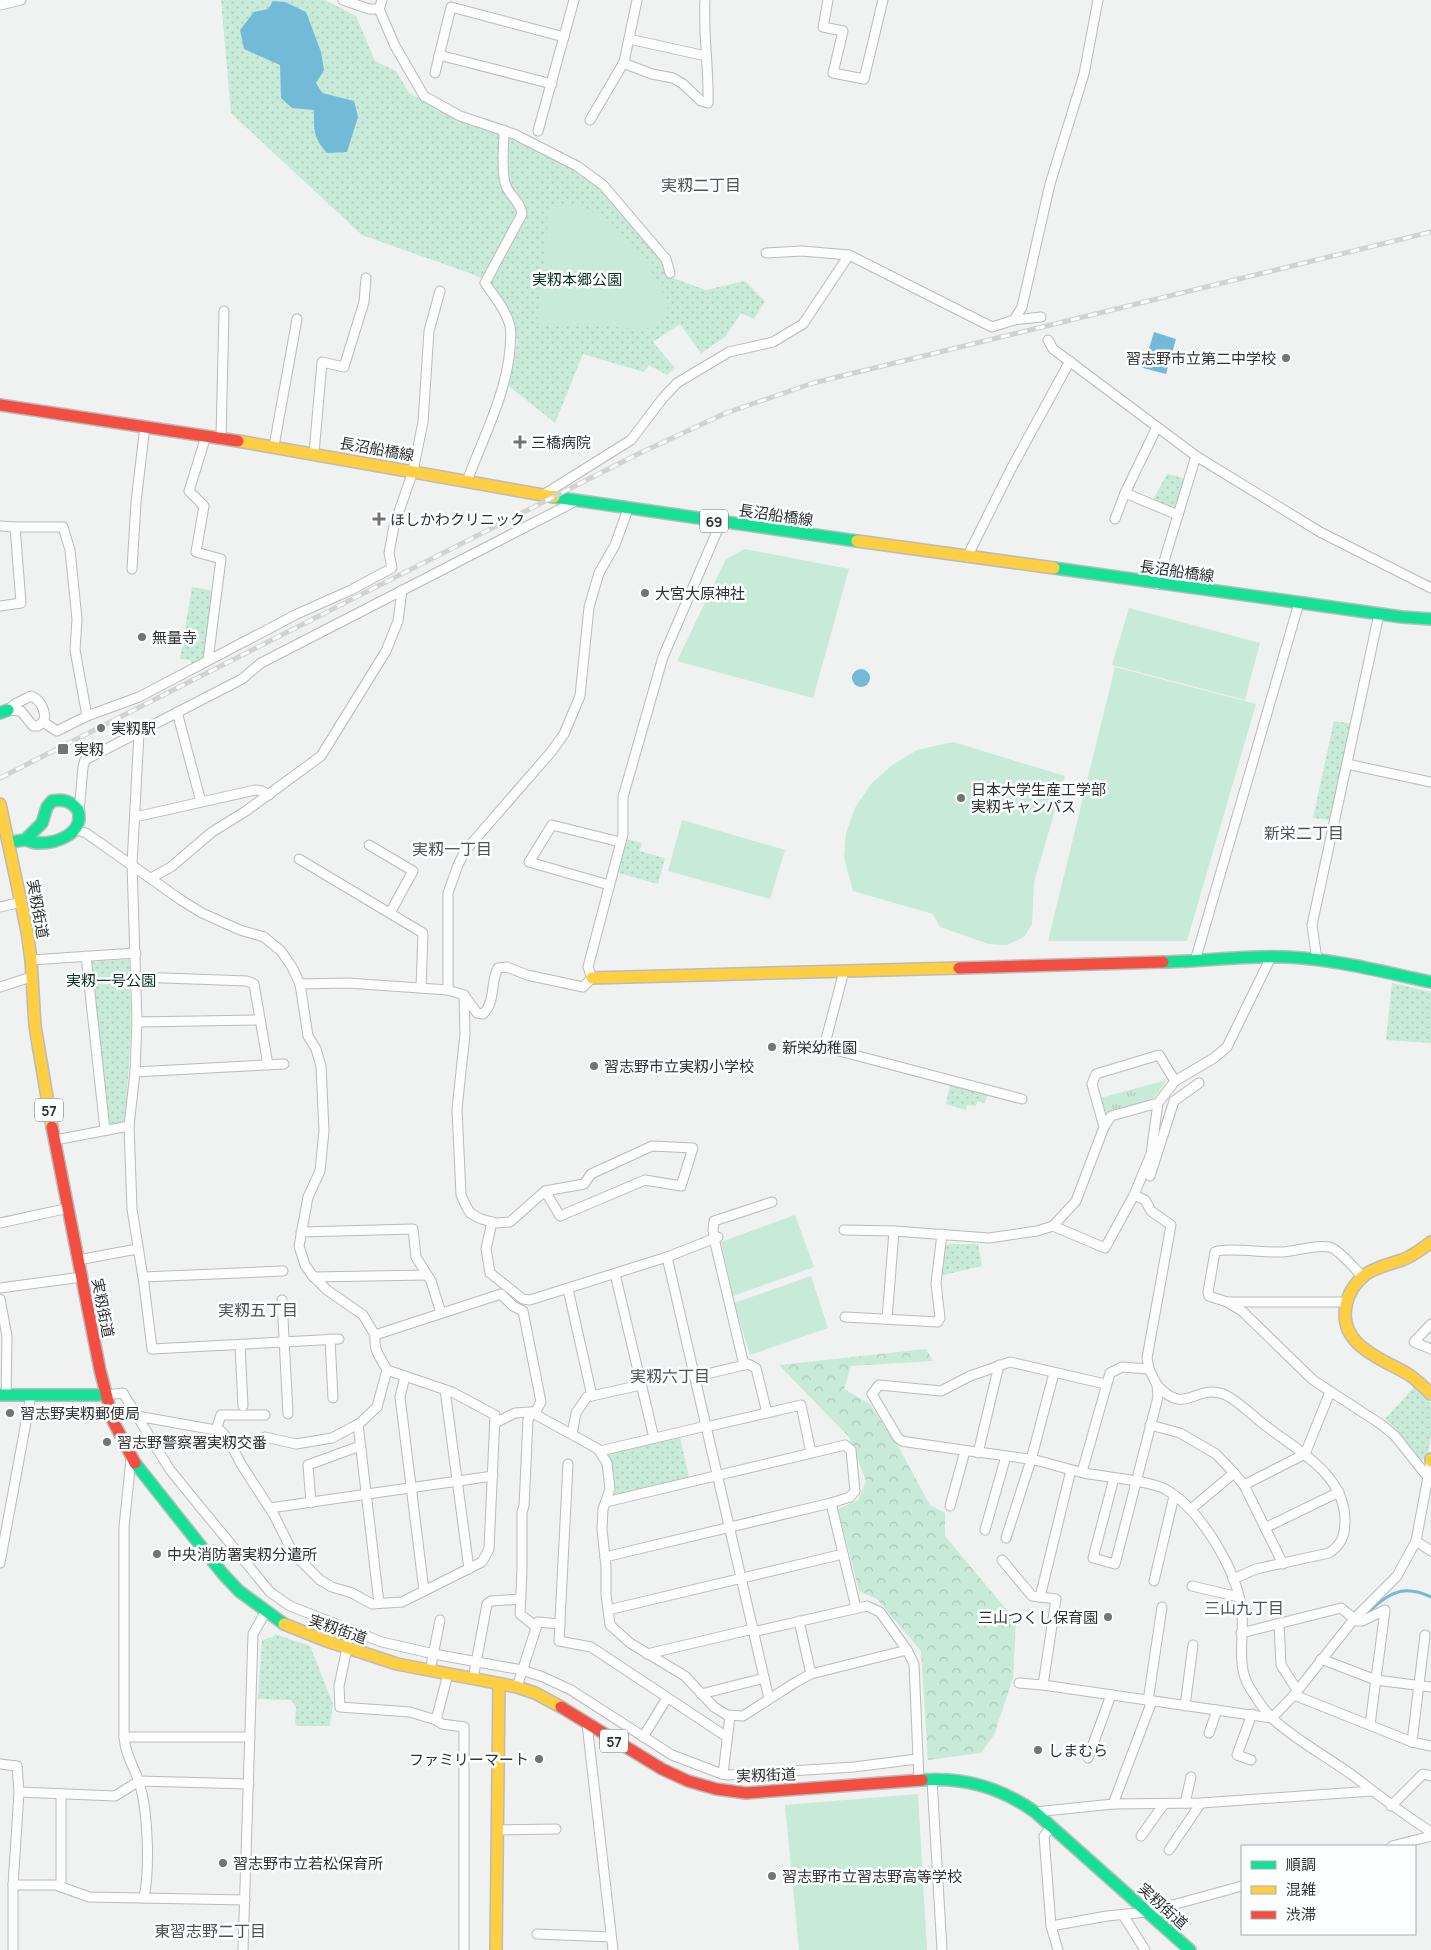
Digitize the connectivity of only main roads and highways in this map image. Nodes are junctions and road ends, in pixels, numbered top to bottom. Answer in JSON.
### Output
{"nodes":[{"id":1,"x":0,"y":405,"type":"edge"},
{"id":2,"x":1431,"y":619,"type":"edge"},
{"id":3,"x":0,"y":804,"type":"edge"},
{"id":4,"x":25,"y":840,"type":"junction"},
{"id":5,"x":9,"y":843,"type":"junction"},
{"id":6,"x":592,"y":978,"type":"road end"},
{"id":7,"x":1431,"y":982,"type":"edge"},
{"id":8,"x":1431,"y":1242,"type":"edge"},
{"id":9,"x":1431,"y":1394,"type":"edge"},
{"id":10,"x":3,"y":1395,"type":"edge"},
{"id":11,"x":106,"y":1395,"type":"junction"},
{"id":12,"x":499,"y":1684,"type":"junction"},
{"id":13,"x":496,"y":1950,"type":"edge"},
{"id":14,"x":1190,"y":1950,"type":"edge"}],
"edges":[{"from":1,"to":2,"type":"main road","name":"長沼船橋線","number":"69"},
{"from":3,"to":5,"type":"main road","name":"実籾街道","number":"57"},
{"from":4,"to":4,"type":"main road"},
{"from":4,"to":5,"type":"main road"},
{"from":5,"to":11,"type":"main road","name":"実籾街道","number":"57"},
{"from":6,"to":7,"type":"main road"},
{"from":8,"to":9,"type":"main road"},
{"from":10,"to":11,"type":"main road"},
{"from":11,"to":12,"type":"main road","name":"実籾街道","number":"57"},
{"from":12,"to":13,"type":"main road"},
{"from":12,"to":14,"type":"main road","name":"実籾街道","number":"57"}]}
